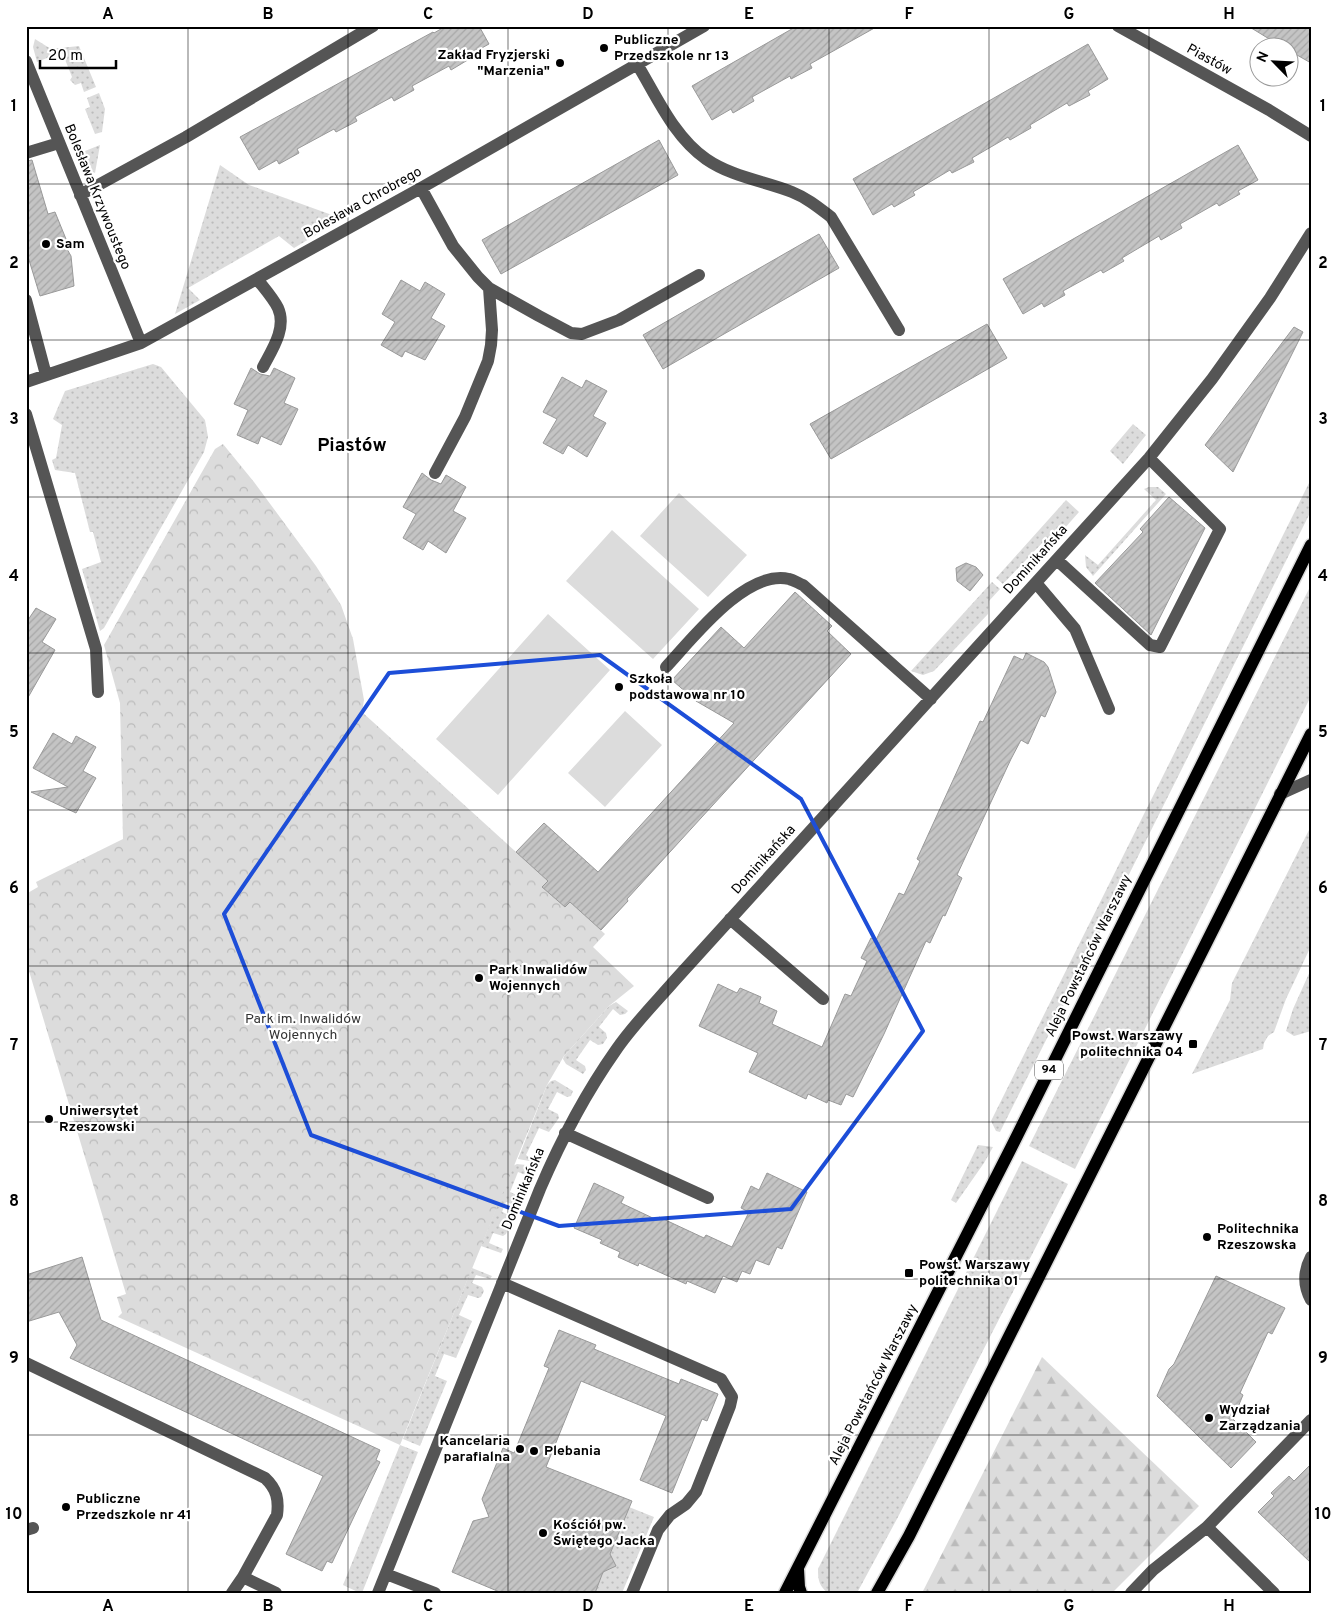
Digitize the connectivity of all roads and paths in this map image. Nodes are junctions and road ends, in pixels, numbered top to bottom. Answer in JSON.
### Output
{"nodes":[{"id":1,"x":373,"y":26,"type":"edge"},
{"id":2,"x":704,"y":26,"type":"edge"},
{"id":3,"x":1118,"y":26,"type":"edge"},
{"id":4,"x":26,"y":61,"type":"edge"},
{"id":5,"x":637,"y":64,"type":"junction"},
{"id":6,"x":1311,"y":136,"type":"edge"},
{"id":7,"x":59,"y":143,"type":"junction"},
{"id":8,"x":26,"y":153,"type":"edge"},
{"id":9,"x":421,"y":188,"type":"junction"},
{"id":10,"x":80,"y":195,"type":"junction"},
{"id":11,"x":1311,"y":233,"type":"edge"},
{"id":12,"x":699,"y":275,"type":"dead end"},
{"id":13,"x":258,"y":279,"type":"junction"},
{"id":14,"x":489,"y":288,"type":"junction"},
{"id":15,"x":26,"y":300,"type":"edge"},
{"id":16,"x":899,"y":330,"type":"dead end"},
{"id":17,"x":141,"y":343,"type":"junction"},
{"id":18,"x":263,"y":367,"type":"dead end"},
{"id":19,"x":46,"y":375,"type":"junction"},
{"id":20,"x":26,"y":382,"type":"edge"},
{"id":21,"x":26,"y":414,"type":"edge"},
{"id":22,"x":1149,"y":458,"type":"junction"},
{"id":23,"x":435,"y":473,"type":"dead end"},
{"id":24,"x":1311,"y":546,"type":"edge"},
{"id":25,"x":1057,"y":560,"type":"junction"},
{"id":26,"x":1036,"y":583,"type":"junction"},
{"id":27,"x":666,"y":667,"type":"dead end"},
{"id":28,"x":98,"y":692,"type":"dead end"},
{"id":29,"x":931,"y":698,"type":"junction"},
{"id":30,"x":1110,"y":708,"type":"dead end"},
{"id":31,"x":1311,"y":734,"type":"edge"},
{"id":32,"x":1311,"y":780,"type":"edge"},
{"id":33,"x":1280,"y":794,"type":"junction"},
{"id":34,"x":730,"y":918,"type":"junction"},
{"id":35,"x":823,"y":999,"type":"dead end"},
{"id":36,"x":565,"y":1133,"type":"junction"},
{"id":37,"x":708,"y":1198,"type":"dead end"},
{"id":38,"x":1311,"y":1257,"type":"edge"},
{"id":39,"x":502,"y":1283,"type":"junction"},
{"id":40,"x":1311,"y":1300,"type":"edge"},
{"id":41,"x":26,"y":1363,"type":"edge"},
{"id":42,"x":1311,"y":1420,"type":"edge"},
{"id":43,"x":1207,"y":1527,"type":"junction"},
{"id":44,"x":798,"y":1569,"type":"junction"},
{"id":45,"x":386,"y":1574,"type":"junction"},
{"id":46,"x":243,"y":1576,"type":"junction"},
{"id":47,"x":232,"y":1593,"type":"edge"},
{"id":48,"x":276,"y":1593,"type":"edge"},
{"id":49,"x":378,"y":1593,"type":"edge"},
{"id":50,"x":435,"y":1593,"type":"edge"},
{"id":51,"x":632,"y":1593,"type":"edge"},
{"id":52,"x":785,"y":1593,"type":"edge"},
{"id":53,"x":801,"y":1593,"type":"edge"},
{"id":54,"x":877,"y":1593,"type":"edge"},
{"id":55,"x":1130,"y":1593,"type":"edge"},
{"id":56,"x":1274,"y":1593,"type":"edge"}],
"edges":[{"from":1,"to":10,"type":"street"},
{"from":2,"to":5,"type":"street","name":"Bolesława Chrobrego"},
{"from":3,"to":6,"type":"street","name":"Piastów"},
{"from":4,"to":7,"type":"street","name":"Bolesława Krzywoustego"},
{"from":5,"to":9,"type":"street","name":"Bolesława Chrobrego"},
{"from":5,"to":16,"type":"street"},
{"from":7,"to":8,"type":"street"},
{"from":7,"to":10,"type":"street","name":"Bolesława Krzywoustego"},
{"from":9,"to":13,"type":"street","name":"Bolesława Chrobrego"},
{"from":9,"to":14,"type":"street"},
{"from":10,"to":17,"type":"street","name":"Bolesława Krzywoustego"},
{"from":11,"to":22,"type":"street","name":"Dominikańska"},
{"from":12,"to":14,"type":"street"},
{"from":13,"to":17,"type":"street","name":"Bolesława Chrobrego"},
{"from":13,"to":18,"type":"street"},
{"from":14,"to":23,"type":"street"},
{"from":15,"to":19,"type":"street"},
{"from":17,"to":19,"type":"street","name":"Bolesława Chrobrego"},
{"from":19,"to":20,"type":"street","name":"Bolesława Chrobrego"},
{"from":21,"to":28,"type":"street"},
{"from":22,"to":25,"type":"street","name":"Dominikańska"},
{"from":22,"to":25,"type":"street"},
{"from":24,"to":44,"type":"main road","name":"Aleja Powstańców Warszawy","number":"94"},
{"from":25,"to":26,"type":"street","name":"Dominikańska"},
{"from":26,"to":29,"type":"street","name":"Dominikańska"},
{"from":26,"to":30,"type":"street"},
{"from":27,"to":29,"type":"street"},
{"from":29,"to":34,"type":"street","name":"Dominikańska"},
{"from":31,"to":33,"type":"main road"},
{"from":32,"to":33,"type":"street"},
{"from":33,"to":54,"type":"main road"},
{"from":34,"to":35,"type":"street"},
{"from":34,"to":36,"type":"street","name":"Dominikańska"},
{"from":36,"to":37,"type":"street"},
{"from":36,"to":39,"type":"street","name":"Dominikańska"},
{"from":38,"to":40,"type":"street"},
{"from":39,"to":45,"type":"street","name":"Dominikańska"},
{"from":39,"to":51,"type":"street"},
{"from":41,"to":46,"type":"street"},
{"from":42,"to":43,"type":"street"},
{"from":43,"to":55,"type":"street"},
{"from":43,"to":56,"type":"street"},
{"from":44,"to":52,"type":"main road","name":"Aleja Powstańców Warszawy","number":"94"},
{"from":44,"to":53,"type":"main road"},
{"from":45,"to":49,"type":"street","name":"Dominikańska"},
{"from":45,"to":50,"type":"street"},
{"from":46,"to":47,"type":"street"},
{"from":46,"to":48,"type":"street"}]}
